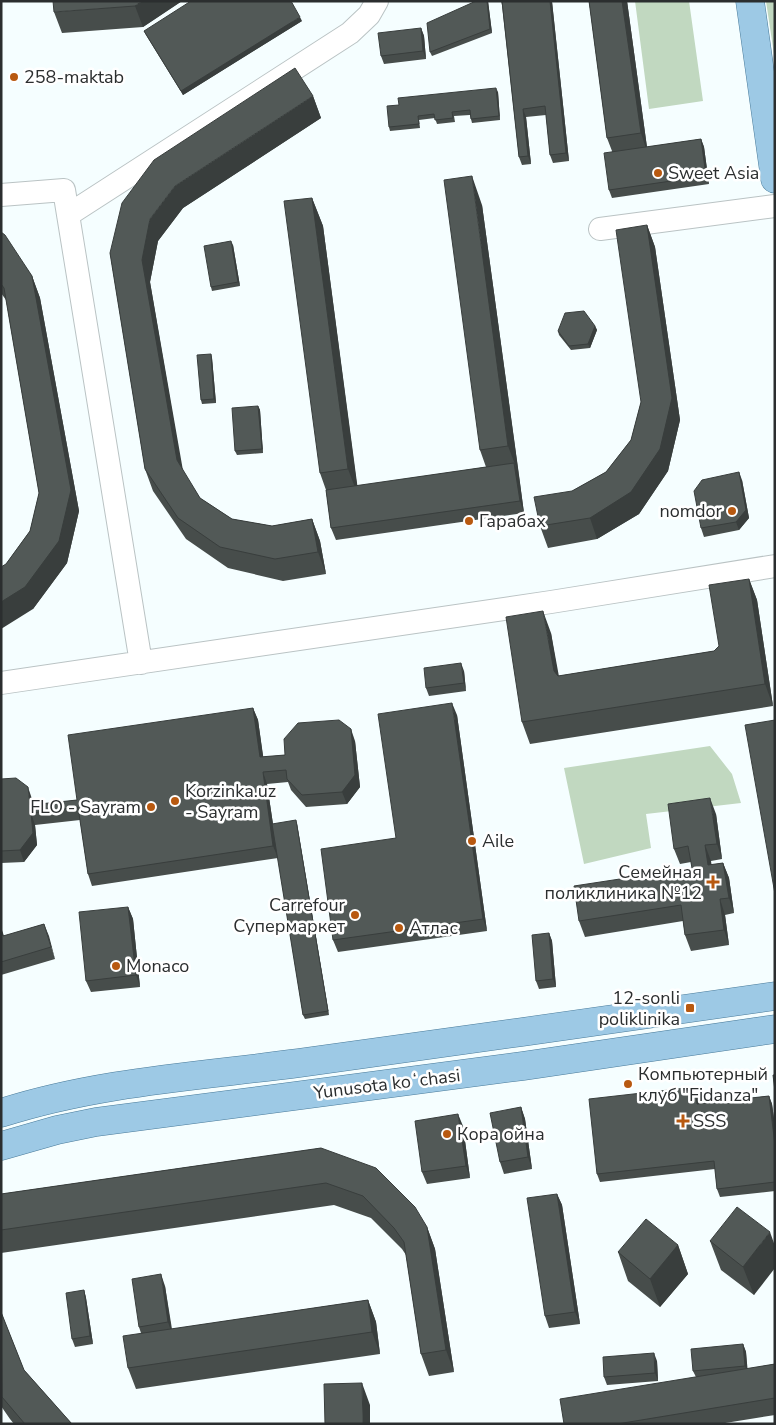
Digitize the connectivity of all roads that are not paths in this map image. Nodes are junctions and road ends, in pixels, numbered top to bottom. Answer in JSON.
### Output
{"nodes":[{"id":1,"x":377,"y":1,"type":"edge"},
{"id":2,"x":750,"y":1,"type":"edge"},
{"id":3,"x":770,"y":117,"type":"edge"},
{"id":4,"x":775,"y":179,"type":"edge"},
{"id":5,"x":1,"y":195,"type":"edge"},
{"id":6,"x":775,"y":206,"type":"edge"},
{"id":7,"x":68,"y":215,"type":"junction"},
{"id":8,"x":600,"y":229,"type":"dead end"},
{"id":9,"x":775,"y":566,"type":"edge"},
{"id":10,"x":141,"y":663,"type":"junction"},
{"id":11,"x":1,"y":683,"type":"edge"},
{"id":12,"x":775,"y":996,"type":"edge"},
{"id":13,"x":775,"y":1029,"type":"edge"},
{"id":14,"x":1,"y":1113,"type":"edge"},
{"id":15,"x":1,"y":1146,"type":"edge"}],
"edges":[{"from":1,"to":7,"type":"street"},
{"from":2,"to":3,"type":"main road"},
{"from":3,"to":4,"type":"main road"},
{"from":5,"to":7,"type":"street"},
{"from":6,"to":8,"type":"street"},
{"from":7,"to":10,"type":"street"},
{"from":9,"to":10,"type":"street"},
{"from":10,"to":11,"type":"street"},
{"from":12,"to":14,"type":"main road","name":"Yunusota koʻchasi"},
{"from":13,"to":15,"type":"main road","name":"Yunusota koʻchasi"}]}
